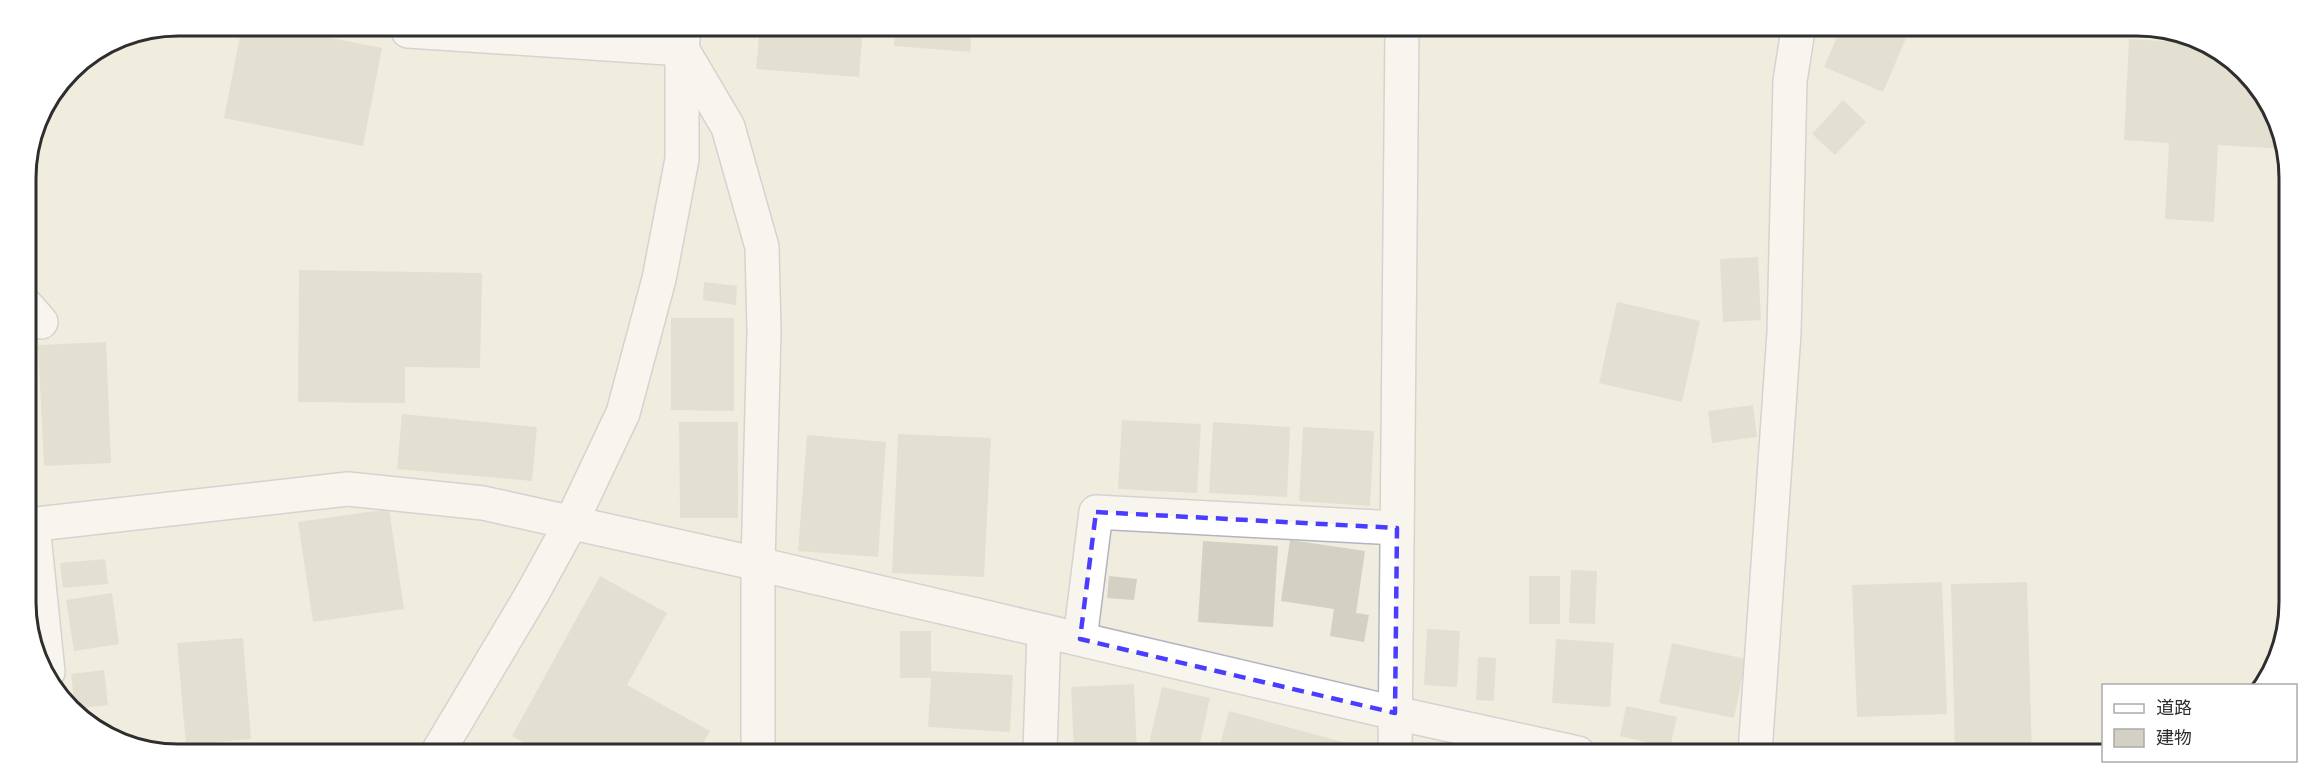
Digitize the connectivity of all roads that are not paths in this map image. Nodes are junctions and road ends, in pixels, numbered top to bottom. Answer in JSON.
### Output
{"nodes":[{"id":1,"x":604,"y":36,"type":"edge"},
{"id":2,"x":1402,"y":36,"type":"edge"},
{"id":3,"x":1797,"y":36,"type":"edge"},
{"id":4,"x":683,"y":38,"type":"edge"},
{"id":5,"x":571,"y":523,"type":"junction"},
{"id":6,"x":36,"y":524,"type":"edge"},
{"id":7,"x":1397,"y":528,"type":"junction"},
{"id":8,"x":758,"y":564,"type":"junction"},
{"id":9,"x":36,"y":574,"type":"edge"},
{"id":10,"x":1044,"y":631,"type":"junction"},
{"id":11,"x":1080,"y":639,"type":"junction"},
{"id":12,"x":46,"y":652,"type":"edge"},
{"id":13,"x":1395,"y":713,"type":"junction"},
{"id":14,"x":443,"y":744,"type":"edge"},
{"id":15,"x":758,"y":744,"type":"edge"},
{"id":16,"x":1040,"y":744,"type":"edge"},
{"id":17,"x":1395,"y":744,"type":"edge"},
{"id":18,"x":1537,"y":744,"type":"edge"},
{"id":19,"x":1756,"y":744,"type":"edge"}],
"edges":[{"from":1,"to":4,"type":"street"},
{"from":2,"to":7,"type":"street"},
{"from":3,"to":19,"type":"street"},
{"from":4,"to":5,"type":"street"},
{"from":4,"to":8,"type":"street"},
{"from":5,"to":6,"type":"street"},
{"from":5,"to":8,"type":"street"},
{"from":5,"to":14,"type":"street"},
{"from":7,"to":11,"type":"street"},
{"from":7,"to":13,"type":"street"},
{"from":8,"to":10,"type":"street"},
{"from":8,"to":15,"type":"street"},
{"from":9,"to":12,"type":"street"},
{"from":10,"to":11,"type":"street"},
{"from":10,"to":16,"type":"street"},
{"from":11,"to":13,"type":"street"},
{"from":13,"to":17,"type":"street"},
{"from":13,"to":18,"type":"street"}]}
